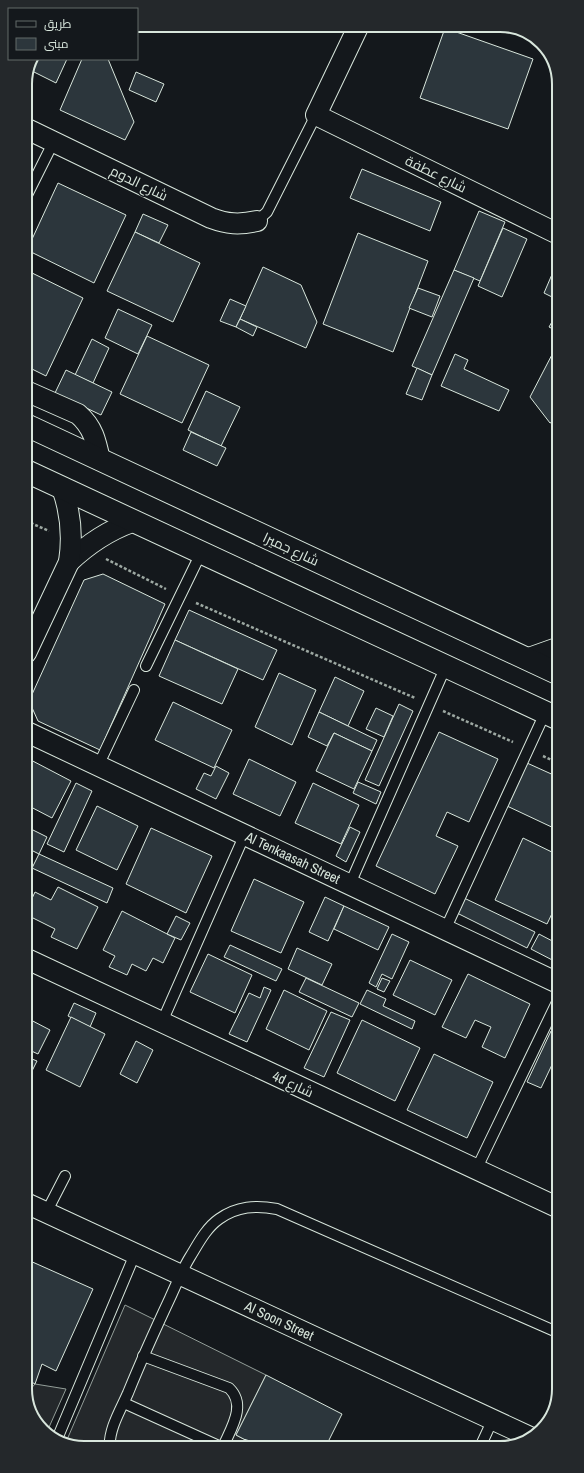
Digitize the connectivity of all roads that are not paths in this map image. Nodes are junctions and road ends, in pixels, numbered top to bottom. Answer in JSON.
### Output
{"nodes":[{"id":1,"x":356,"y":32,"type":"edge"},
{"id":2,"x":316,"y":115,"type":"junction"},
{"id":3,"x":32,"y":131,"type":"edge"},
{"id":4,"x":54,"y":141,"type":"junction"},
{"id":5,"x":32,"y":185,"type":"edge"},
{"id":6,"x":257,"y":221,"type":"joint"},
{"id":7,"x":552,"y":231,"type":"edge"},
{"id":8,"x":32,"y":394,"type":"edge"},
{"id":9,"x":32,"y":428,"type":"edge"},
{"id":10,"x":100,"y":460,"type":"junction"},
{"id":11,"x":32,"y":474,"type":"edge"},
{"id":12,"x":62,"y":488,"type":"junction"},
{"id":13,"x":132,"y":522,"type":"junction"},
{"id":14,"x":200,"y":553,"type":"junction"},
{"id":15,"x":69,"y":562,"type":"junction"},
{"id":16,"x":32,"y":640,"type":"edge"},
{"id":17,"x":552,"y":650,"type":"edge"},
{"id":18,"x":526,"y":659,"type":"junction"},
{"id":19,"x":146,"y":666,"type":"dead end"},
{"id":20,"x":446,"y":666,"type":"junction"},
{"id":21,"x":552,"y":671,"type":"edge"},
{"id":22,"x":134,"y":690,"type":"dead end"},
{"id":23,"x":551,"y":716,"type":"edge"},
{"id":24,"x":32,"y":734,"type":"edge"},
{"id":25,"x":98,"y":766,"type":"junction"},
{"id":26,"x":245,"y":834,"type":"junction"},
{"id":27,"x":350,"y":884,"type":"junction"},
{"id":28,"x":445,"y":930,"type":"junction"},
{"id":29,"x":32,"y":961,"type":"edge"},
{"id":30,"x":552,"y":980,"type":"edge"},
{"id":31,"x":552,"y":1012,"type":"edge"},
{"id":32,"x":162,"y":1022,"type":"junction"},
{"id":33,"x":476,"y":1170,"type":"junction"},
{"id":34,"x":65,"y":1176,"type":"dead end"},
{"id":35,"x":552,"y":1205,"type":"edge"},
{"id":36,"x":32,"y":1206,"type":"edge"},
{"id":37,"x":46,"y":1213,"type":"junction"},
{"id":38,"x":135,"y":1254,"type":"junction"},
{"id":39,"x":181,"y":1276,"type":"junction"},
{"id":40,"x":552,"y":1330,"type":"edge"},
{"id":41,"x":143,"y":1356,"type":"junction"},
{"id":42,"x":124,"y":1403,"type":"junction"},
{"id":43,"x":492,"y":1419,"type":"junction"},
{"id":44,"x":59,"y":1435,"type":"edge"},
{"id":45,"x":525,"y":1435,"type":"edge"},
{"id":46,"x":110,"y":1441,"type":"edge"},
{"id":47,"x":209,"y":1441,"type":"edge"},
{"id":48,"x":225,"y":1441,"type":"edge"},
{"id":49,"x":483,"y":1441,"type":"edge"}],
"edges":[{"from":1,"to":2,"type":"street"},
{"from":2,"to":6,"type":"lane"},
{"from":2,"to":7,"type":"street","name":"شارع عطفة"},
{"from":3,"to":4,"type":"street","name":"شارع الدوم"},
{"from":4,"to":5,"type":"lane"},
{"from":4,"to":6,"type":"street","name":"شارع الدوم"},
{"from":8,"to":10,"type":"street"},
{"from":9,"to":10,"type":"main road","name":"شارع جميرا"},
{"from":10,"to":18,"type":"main road","name":"شارع جميرا"},
{"from":11,"to":12,"type":"main road"},
{"from":12,"to":13,"type":"main road"},
{"from":12,"to":15,"type":"street"},
{"from":13,"to":14,"type":"main road"},
{"from":13,"to":15,"type":"street"},
{"from":14,"to":19,"type":"lane"},
{"from":14,"to":20,"type":"main road"},
{"from":15,"to":16,"type":"street"},
{"from":17,"to":18,"type":"street"},
{"from":18,"to":21,"type":"main road","name":"شارع جميرا"},
{"from":20,"to":23,"type":"main road"},
{"from":20,"to":27,"type":"lane"},
{"from":22,"to":25,"type":"lane"},
{"from":23,"to":28,"type":"lane"},
{"from":24,"to":25,"type":"street","name":"Al Tenkaasah Street"},
{"from":25,"to":26,"type":"street","name":"Al Tenkaasah Street"},
{"from":26,"to":27,"type":"street","name":"Al Tenkaasah Street"},
{"from":26,"to":32,"type":"lane"},
{"from":27,"to":28,"type":"street","name":"Al Tenkaasah Street"},
{"from":28,"to":30,"type":"street","name":"Al Tenkaasah Street"},
{"from":29,"to":32,"type":"street","name":"4d شارع"},
{"from":31,"to":33,"type":"lane"},
{"from":32,"to":33,"type":"street","name":"4d شارع"},
{"from":33,"to":35,"type":"street","name":"4d شارع"},
{"from":34,"to":37,"type":"lane"},
{"from":36,"to":37,"type":"street","name":"Al Soon Street"},
{"from":37,"to":38,"type":"street","name":"Al Soon Street"},
{"from":38,"to":39,"type":"street","name":"Al Soon Street"},
{"from":38,"to":44,"type":"lane"},
{"from":39,"to":40,"type":"lane"},
{"from":39,"to":41,"type":"lane"},
{"from":39,"to":43,"type":"street","name":"Al Soon Street"},
{"from":41,"to":42,"type":"lane"},
{"from":41,"to":48,"type":"lane"},
{"from":42,"to":46,"type":"lane"},
{"from":42,"to":47,"type":"lane"},
{"from":43,"to":45,"type":"street","name":"Al Soon Street"},
{"from":43,"to":49,"type":"lane"}]}
